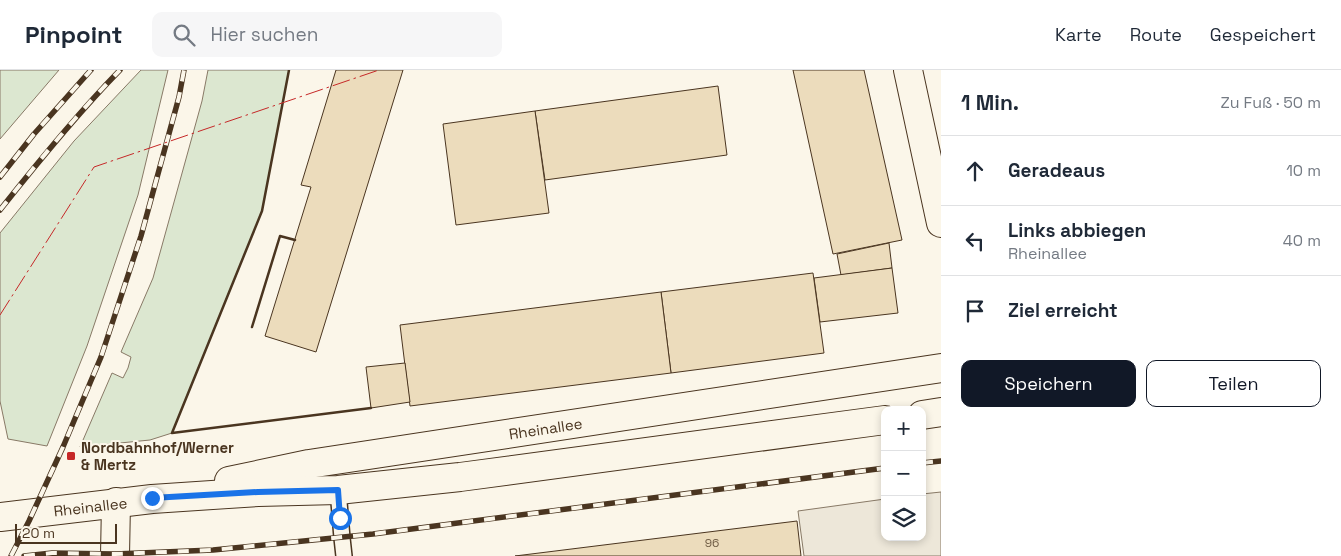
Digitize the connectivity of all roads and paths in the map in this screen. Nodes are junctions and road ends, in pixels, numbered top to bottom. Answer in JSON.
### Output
{"nodes":[{"id":1,"x":908,"y":70,"type":"edge"},
{"id":2,"x":941,"y":223,"type":"edge"},
{"id":3,"x":941,"y":368,"type":"edge"},
{"id":4,"x":941,"y":412,"type":"edge"},
{"id":5,"x":926,"y":414,"type":"edge"},
{"id":6,"x":881,"y":421,"type":"edge"},
{"id":7,"x":338,"y":490,"type":"junction"},
{"id":8,"x":152,"y":498,"type":"junction"},
{"id":9,"x":116,"y":502,"type":"junction"},
{"id":10,"x":0,"y":517,"type":"edge"},
{"id":11,"x":115,"y":556,"type":"edge"},
{"id":12,"x":344,"y":556,"type":"edge"}],
"edges":[{"from":1,"to":2,"type":"main road"},
{"from":3,"to":8,"type":"main road","name":"Rheinallee"},
{"from":4,"to":5,"type":"main road"},
{"from":6,"to":7,"type":"main road","name":"Rheinallee"},
{"from":7,"to":8,"type":"main road","name":"Rheinallee"},
{"from":7,"to":12,"type":"lane"},
{"from":8,"to":9,"type":"main road","name":"Rheinallee"},
{"from":9,"to":10,"type":"main road","name":"Rheinallee"},
{"from":9,"to":11,"type":"main road"}]}
